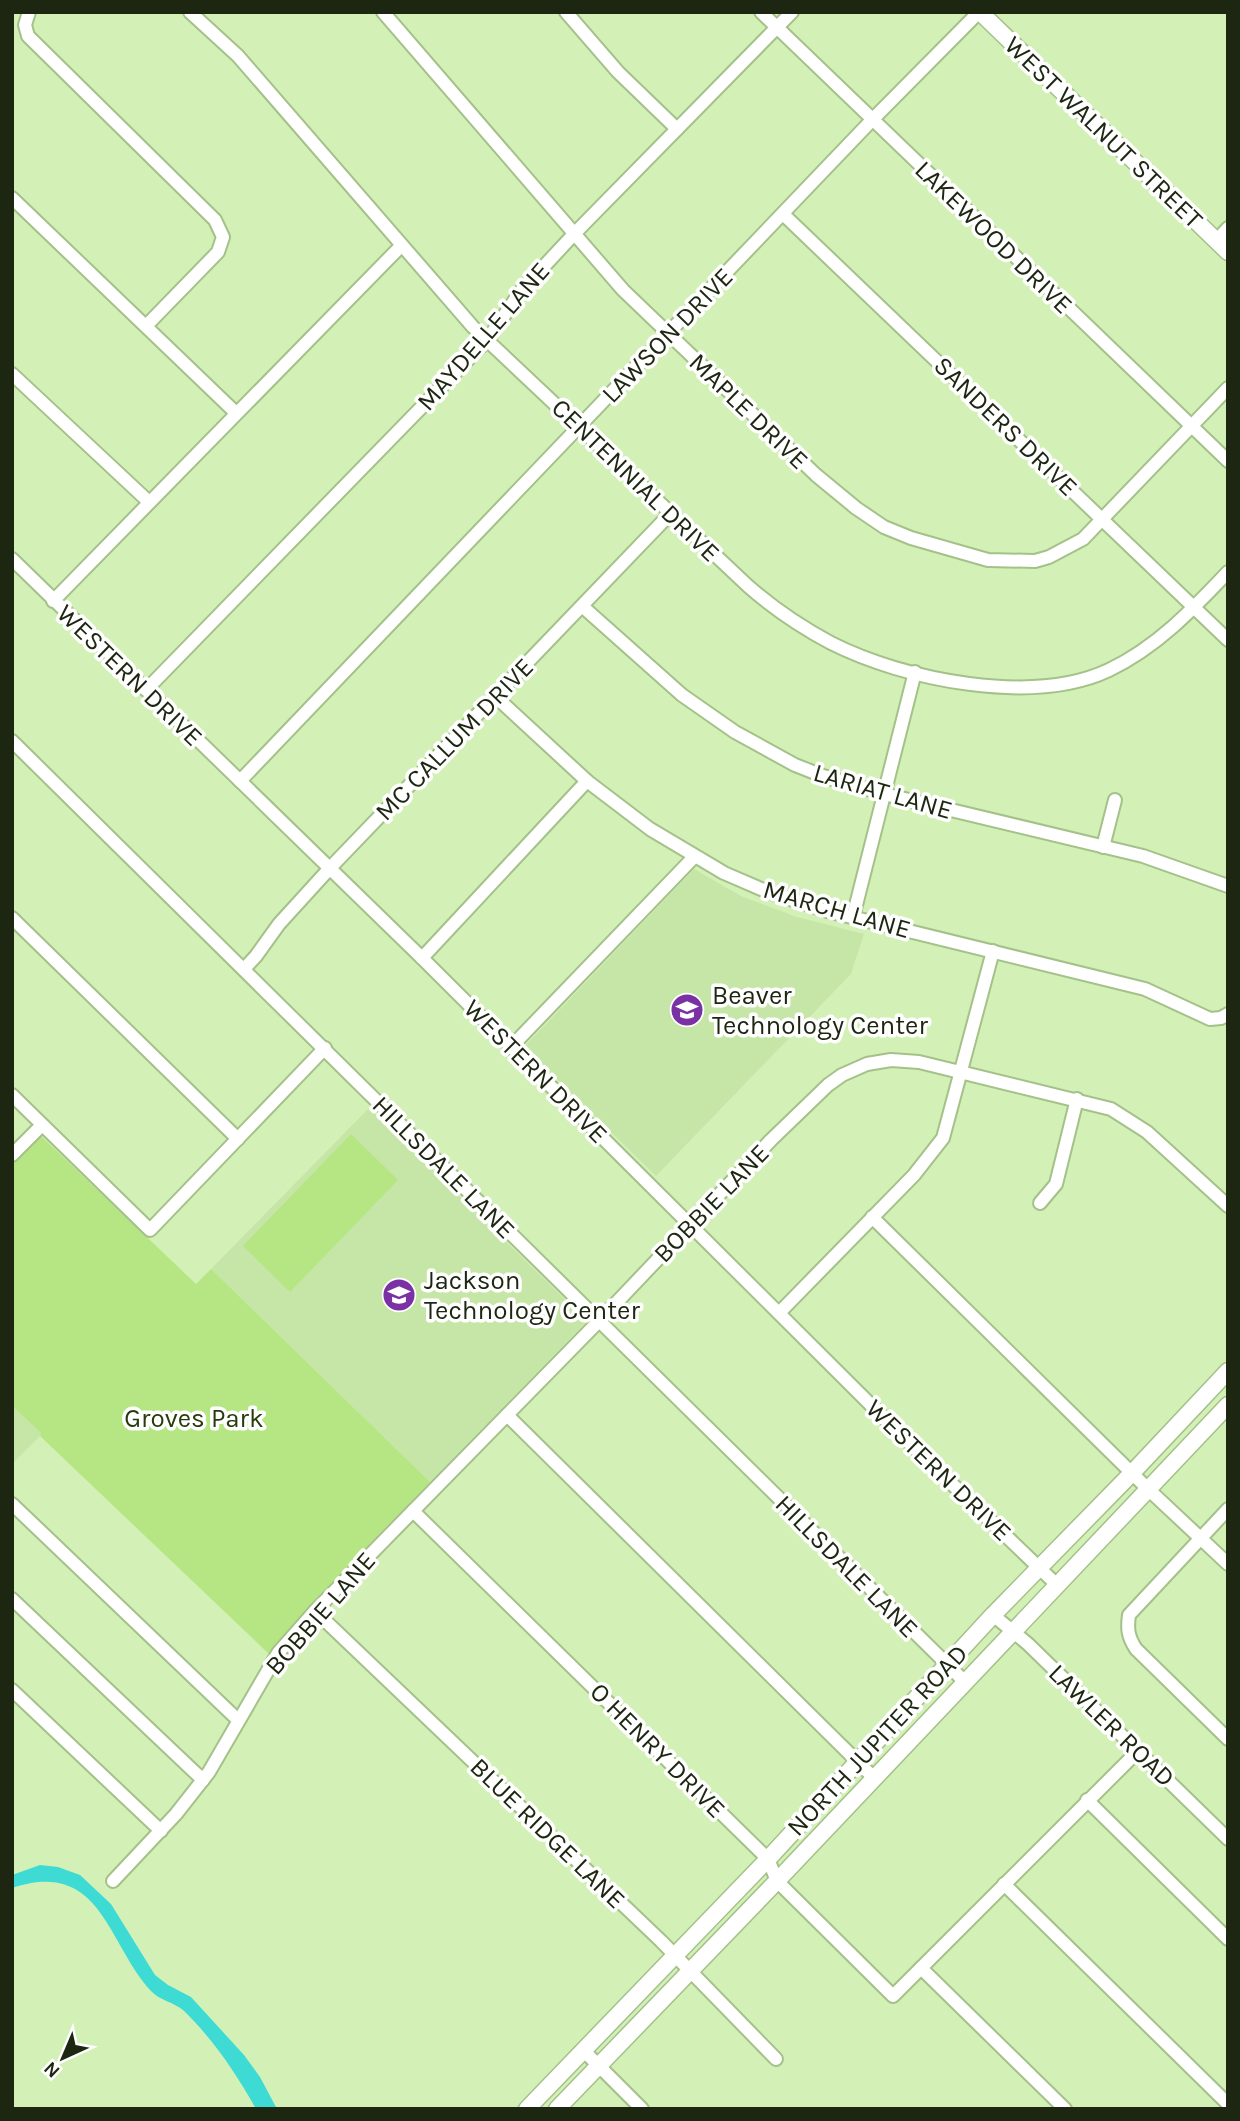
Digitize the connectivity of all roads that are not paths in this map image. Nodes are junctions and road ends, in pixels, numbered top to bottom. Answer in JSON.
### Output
{"nodes":[{"id":1,"x":29,"y":12,"type":"edge"},
{"id":2,"x":190,"y":12,"type":"edge"},
{"id":3,"x":383,"y":12,"type":"edge"},
{"id":4,"x":566,"y":12,"type":"edge"},
{"id":5,"x":761,"y":12,"type":"edge"},
{"id":6,"x":792,"y":12,"type":"edge"},
{"id":7,"x":979,"y":12,"type":"edge"},
{"id":8,"x":777,"y":28,"type":"junction"},
{"id":9,"x":872,"y":120,"type":"junction"},
{"id":10,"x":677,"y":129,"type":"junction"},
{"id":11,"x":12,"y":198,"type":"edge"},
{"id":12,"x":783,"y":214,"type":"junction"},
{"id":13,"x":1228,"y":228,"type":"edge"},
{"id":14,"x":574,"y":234,"type":"junction"},
{"id":15,"x":401,"y":246,"type":"junction"},
{"id":16,"x":1222,"y":246,"type":"edge"},
{"id":17,"x":146,"y":326,"type":"junction"},
{"id":18,"x":668,"y":334,"type":"junction"},
{"id":19,"x":488,"y":339,"type":"junction"},
{"id":20,"x":12,"y":374,"type":"edge"},
{"id":21,"x":1228,"y":388,"type":"edge"},
{"id":22,"x":236,"y":412,"type":"junction"},
{"id":23,"x":580,"y":425,"type":"junction"},
{"id":24,"x":1191,"y":426,"type":"junction"},
{"id":25,"x":1228,"y":461,"type":"edge"},
{"id":26,"x":149,"y":502,"type":"junction"},
{"id":27,"x":670,"y":514,"type":"junction"},
{"id":28,"x":1103,"y":519,"type":"junction"},
{"id":29,"x":12,"y":559,"type":"edge"},
{"id":30,"x":1228,"y":572,"type":"edge"},
{"id":31,"x":53,"y":601,"type":"junction"},
{"id":32,"x":582,"y":606,"type":"junction"},
{"id":33,"x":1194,"y":608,"type":"junction"},
{"id":34,"x":1228,"y":640,"type":"edge"},
{"id":35,"x":915,"y":672,"type":"junction"},
{"id":36,"x":146,"y":690,"type":"junction"},
{"id":37,"x":496,"y":697,"type":"junction"},
{"id":38,"x":12,"y":741,"type":"edge"},
{"id":39,"x":240,"y":781,"type":"junction"},
{"id":40,"x":587,"y":782,"type":"junction"},
{"id":41,"x":884,"y":794,"type":"junction"},
{"id":42,"x":1115,"y":800,"type":"dead end"},
{"id":43,"x":1103,"y":847,"type":"junction"},
{"id":44,"x":694,"y":857,"type":"junction"},
{"id":45,"x":330,"y":868,"type":"junction"},
{"id":46,"x":1228,"y":886,"type":"edge"},
{"id":47,"x":853,"y":917,"type":"junction"},
{"id":48,"x":12,"y":918,"type":"edge"},
{"id":49,"x":993,"y":951,"type":"junction"},
{"id":50,"x":422,"y":958,"type":"junction"},
{"id":51,"x":244,"y":969,"type":"junction"},
{"id":52,"x":1228,"y":1014,"type":"edge"},
{"id":53,"x":511,"y":1047,"type":"junction"},
{"id":54,"x":325,"y":1048,"type":"junction"},
{"id":55,"x":961,"y":1073,"type":"junction"},
{"id":56,"x":12,"y":1095,"type":"edge"},
{"id":57,"x":1077,"y":1099,"type":"junction"},
{"id":58,"x":42,"y":1125,"type":"junction"},
{"id":59,"x":238,"y":1139,"type":"junction"},
{"id":60,"x":12,"y":1155,"type":"edge"},
{"id":61,"x":1040,"y":1203,"type":"dead end"},
{"id":62,"x":1228,"y":1206,"type":"edge"},
{"id":63,"x":872,"y":1217,"type":"junction"},
{"id":64,"x":690,"y":1225,"type":"junction"},
{"id":65,"x":779,"y":1313,"type":"junction"},
{"id":66,"x":599,"y":1321,"type":"junction"},
{"id":67,"x":1228,"y":1371,"type":"edge"},
{"id":68,"x":1228,"y":1405,"type":"edge"},
{"id":69,"x":507,"y":1415,"type":"junction"},
{"id":70,"x":1132,"y":1473,"type":"junction"},
{"id":71,"x":1148,"y":1489,"type":"junction"},
{"id":72,"x":12,"y":1504,"type":"edge"},
{"id":73,"x":1228,"y":1509,"type":"edge"},
{"id":74,"x":413,"y":1511,"type":"junction"},
{"id":75,"x":1200,"y":1539,"type":"junction"},
{"id":76,"x":1228,"y":1564,"type":"edge"},
{"id":77,"x":1040,"y":1568,"type":"junction"},
{"id":78,"x":1057,"y":1585,"type":"junction"},
{"id":79,"x":12,"y":1599,"type":"edge"},
{"id":80,"x":315,"y":1611,"type":"junction"},
{"id":81,"x":993,"y":1615,"type":"junction"},
{"id":82,"x":1014,"y":1631,"type":"junction"},
{"id":83,"x":947,"y":1665,"type":"junction"},
{"id":84,"x":965,"y":1682,"type":"junction"},
{"id":85,"x":12,"y":1690,"type":"edge"},
{"id":86,"x":238,"y":1720,"type":"junction"},
{"id":87,"x":1228,"y":1738,"type":"edge"},
{"id":88,"x":1138,"y":1751,"type":"junction"},
{"id":89,"x":858,"y":1762,"type":"junction"},
{"id":90,"x":873,"y":1777,"type":"junction"},
{"id":91,"x":203,"y":1780,"type":"junction"},
{"id":92,"x":1087,"y":1800,"type":"junction"},
{"id":93,"x":161,"y":1831,"type":"junction"},
{"id":94,"x":1228,"y":1839,"type":"edge"},
{"id":95,"x":768,"y":1859,"type":"junction"},
{"id":96,"x":113,"y":1881,"type":"dead end"},
{"id":97,"x":777,"y":1881,"type":"junction"},
{"id":98,"x":1004,"y":1884,"type":"junction"},
{"id":99,"x":1228,"y":1939,"type":"edge"},
{"id":100,"x":675,"y":1956,"type":"junction"},
{"id":101,"x":921,"y":1968,"type":"junction"},
{"id":102,"x":689,"y":1971,"type":"junction"},
{"id":103,"x":583,"y":2050,"type":"junction"},
{"id":104,"x":776,"y":2059,"type":"dead end"},
{"id":105,"x":598,"y":2065,"type":"junction"},
{"id":106,"x":1228,"y":2104,"type":"edge"},
{"id":107,"x":527,"y":2109,"type":"edge"},
{"id":108,"x":556,"y":2109,"type":"edge"},
{"id":109,"x":642,"y":2109,"type":"edge"},
{"id":110,"x":1065,"y":2109,"type":"edge"}],
"edges":[{"from":1,"to":17,"type":"street"},
{"from":2,"to":15,"type":"street","name":"CENTENNIAL DRIVE"},
{"from":3,"to":14,"type":"street","name":"MAPLE DRIVE"},
{"from":4,"to":10,"type":"street"},
{"from":5,"to":8,"type":"street","name":"LAKEWOOD DRIVE"},
{"from":6,"to":8,"type":"street","name":"MAYDELLE LANE"},
{"from":7,"to":9,"type":"street","name":"LAWSON DRIVE"},
{"from":7,"to":16,"type":"main road","name":"WEST WALNUT STREET"},
{"from":8,"to":9,"type":"street","name":"LAKEWOOD DRIVE"},
{"from":8,"to":10,"type":"street","name":"MAYDELLE LANE"},
{"from":9,"to":12,"type":"street","name":"LAWSON DRIVE"},
{"from":9,"to":24,"type":"street","name":"LAKEWOOD DRIVE"},
{"from":10,"to":14,"type":"street","name":"MAYDELLE LANE"},
{"from":11,"to":17,"type":"street"},
{"from":12,"to":18,"type":"street","name":"LAWSON DRIVE"},
{"from":12,"to":28,"type":"street","name":"SANDERS DRIVE"},
{"from":13,"to":16,"type":"street"},
{"from":14,"to":18,"type":"street","name":"MAPLE DRIVE"},
{"from":14,"to":19,"type":"street","name":"MAYDELLE LANE"},
{"from":15,"to":19,"type":"street","name":"CENTENNIAL DRIVE"},
{"from":15,"to":22,"type":"street"},
{"from":17,"to":22,"type":"street"},
{"from":18,"to":23,"type":"street","name":"LAWSON DRIVE"},
{"from":18,"to":28,"type":"street","name":"MAPLE DRIVE"},
{"from":19,"to":23,"type":"street","name":"CENTENNIAL DRIVE"},
{"from":19,"to":36,"type":"street","name":"MAYDELLE LANE"},
{"from":20,"to":26,"type":"street"},
{"from":21,"to":24,"type":"street","name":"MAPLE DRIVE"},
{"from":22,"to":26,"type":"street"},
{"from":23,"to":27,"type":"street","name":"CENTENNIAL DRIVE"},
{"from":23,"to":39,"type":"street","name":"LAWSON DRIVE"},
{"from":24,"to":25,"type":"street","name":"LAKEWOOD DRIVE"},
{"from":24,"to":28,"type":"street","name":"MAPLE DRIVE"},
{"from":26,"to":31,"type":"street"},
{"from":27,"to":32,"type":"street","name":"MC CALLUM DRIVE"},
{"from":27,"to":35,"type":"street","name":"CENTENNIAL DRIVE"},
{"from":28,"to":33,"type":"street","name":"SANDERS DRIVE"},
{"from":29,"to":31,"type":"street","name":"WESTERN DRIVE"},
{"from":30,"to":33,"type":"street","name":"CENTENNIAL DRIVE"},
{"from":31,"to":36,"type":"street","name":"WESTERN DRIVE"},
{"from":32,"to":37,"type":"street","name":"MC CALLUM DRIVE"},
{"from":32,"to":41,"type":"street","name":"LARIAT LANE"},
{"from":33,"to":34,"type":"street","name":"SANDERS DRIVE"},
{"from":33,"to":35,"type":"street","name":"CENTENNIAL DRIVE"},
{"from":35,"to":41,"type":"street"},
{"from":36,"to":39,"type":"street","name":"WESTERN DRIVE"},
{"from":37,"to":40,"type":"street","name":"MARCH LANE"},
{"from":37,"to":45,"type":"street","name":"MC CALLUM DRIVE"},
{"from":38,"to":51,"type":"street","name":"HILLSDALE LANE"},
{"from":39,"to":45,"type":"street","name":"WESTERN DRIVE"},
{"from":40,"to":44,"type":"street","name":"MARCH LANE"},
{"from":40,"to":50,"type":"street"},
{"from":41,"to":43,"type":"street","name":"LARIAT LANE"},
{"from":41,"to":47,"type":"street"},
{"from":42,"to":43,"type":"street"},
{"from":43,"to":46,"type":"street","name":"LARIAT LANE"},
{"from":44,"to":47,"type":"street","name":"MARCH LANE"},
{"from":44,"to":53,"type":"street"},
{"from":45,"to":50,"type":"street","name":"WESTERN DRIVE"},
{"from":45,"to":51,"type":"street","name":"MC CALLUM DRIVE"},
{"from":47,"to":49,"type":"street","name":"MARCH LANE"},
{"from":48,"to":59,"type":"street"},
{"from":49,"to":52,"type":"street","name":"MARCH LANE"},
{"from":49,"to":55,"type":"street"},
{"from":50,"to":53,"type":"street","name":"WESTERN DRIVE"},
{"from":51,"to":54,"type":"street","name":"HILLSDALE LANE"},
{"from":53,"to":64,"type":"street","name":"WESTERN DRIVE"},
{"from":54,"to":59,"type":"street"},
{"from":54,"to":66,"type":"street","name":"HILLSDALE LANE"},
{"from":55,"to":57,"type":"street","name":"BOBBIE LANE"},
{"from":55,"to":63,"type":"street"},
{"from":55,"to":64,"type":"street","name":"BOBBIE LANE"},
{"from":56,"to":58,"type":"street"},
{"from":57,"to":61,"type":"street"},
{"from":57,"to":62,"type":"street","name":"BOBBIE LANE"},
{"from":58,"to":59,"type":"street"},
{"from":58,"to":60,"type":"street"},
{"from":63,"to":65,"type":"street"},
{"from":63,"to":70,"type":"street"},
{"from":64,"to":65,"type":"street","name":"WESTERN DRIVE"},
{"from":64,"to":66,"type":"street","name":"BOBBIE LANE"},
{"from":65,"to":77,"type":"street","name":"WESTERN DRIVE"},
{"from":66,"to":69,"type":"street","name":"BOBBIE LANE"},
{"from":66,"to":83,"type":"street","name":"HILLSDALE LANE"},
{"from":67,"to":70,"type":"main road","name":"NORTH JUPITER ROAD"},
{"from":68,"to":71,"type":"main road","name":"NORTH JUPITER ROAD"},
{"from":69,"to":74,"type":"street","name":"BOBBIE LANE"},
{"from":69,"to":89,"type":"street"},
{"from":70,"to":71,"type":"street"},
{"from":70,"to":77,"type":"main road","name":"NORTH JUPITER ROAD"},
{"from":71,"to":75,"type":"street"},
{"from":71,"to":78,"type":"main road","name":"NORTH JUPITER ROAD"},
{"from":72,"to":86,"type":"street"},
{"from":73,"to":75,"type":"street"},
{"from":74,"to":80,"type":"street","name":"BOBBIE LANE"},
{"from":74,"to":95,"type":"street","name":"O HENRY DRIVE"},
{"from":75,"to":76,"type":"street"},
{"from":75,"to":87,"type":"street"},
{"from":77,"to":78,"type":"street","name":"WESTERN DRIVE"},
{"from":77,"to":81,"type":"main road","name":"NORTH JUPITER ROAD"},
{"from":78,"to":82,"type":"main road","name":"NORTH JUPITER ROAD"},
{"from":79,"to":91,"type":"street"},
{"from":80,"to":86,"type":"street","name":"BOBBIE LANE"},
{"from":80,"to":100,"type":"street","name":"BLUE RIDGE LANE"},
{"from":81,"to":82,"type":"street","name":"LAWLER ROAD"},
{"from":81,"to":83,"type":"main road","name":"NORTH JUPITER ROAD"},
{"from":82,"to":84,"type":"main road","name":"NORTH JUPITER ROAD"},
{"from":82,"to":88,"type":"street","name":"LAWLER ROAD"},
{"from":83,"to":84,"type":"street","name":"HILLSDALE LANE"},
{"from":83,"to":89,"type":"main road","name":"NORTH JUPITER ROAD"},
{"from":84,"to":90,"type":"main road","name":"NORTH JUPITER ROAD"},
{"from":85,"to":93,"type":"street"},
{"from":86,"to":91,"type":"street","name":"BOBBIE LANE"},
{"from":88,"to":92,"type":"street"},
{"from":88,"to":94,"type":"street","name":"LAWLER ROAD"},
{"from":89,"to":90,"type":"street"},
{"from":89,"to":95,"type":"main road","name":"NORTH JUPITER ROAD"},
{"from":90,"to":97,"type":"main road","name":"NORTH JUPITER ROAD"},
{"from":91,"to":93,"type":"street","name":"BOBBIE LANE"},
{"from":92,"to":98,"type":"street"},
{"from":92,"to":99,"type":"street"},
{"from":93,"to":96,"type":"street","name":"BOBBIE LANE"},
{"from":95,"to":97,"type":"street","name":"O HENRY DRIVE"},
{"from":95,"to":100,"type":"main road","name":"NORTH JUPITER ROAD"},
{"from":97,"to":101,"type":"street","name":"O HENRY DRIVE"},
{"from":97,"to":102,"type":"main road","name":"NORTH JUPITER ROAD"},
{"from":98,"to":101,"type":"street"},
{"from":98,"to":106,"type":"street"},
{"from":100,"to":102,"type":"street","name":"BLUE RIDGE LANE"},
{"from":100,"to":103,"type":"main road","name":"NORTH JUPITER ROAD"},
{"from":101,"to":110,"type":"street"},
{"from":102,"to":104,"type":"street","name":"BLUE RIDGE LANE"},
{"from":102,"to":105,"type":"main road","name":"NORTH JUPITER ROAD"},
{"from":103,"to":105,"type":"street"},
{"from":103,"to":107,"type":"main road","name":"NORTH JUPITER ROAD"},
{"from":105,"to":108,"type":"main road","name":"NORTH JUPITER ROAD"},
{"from":105,"to":109,"type":"street"}]}
